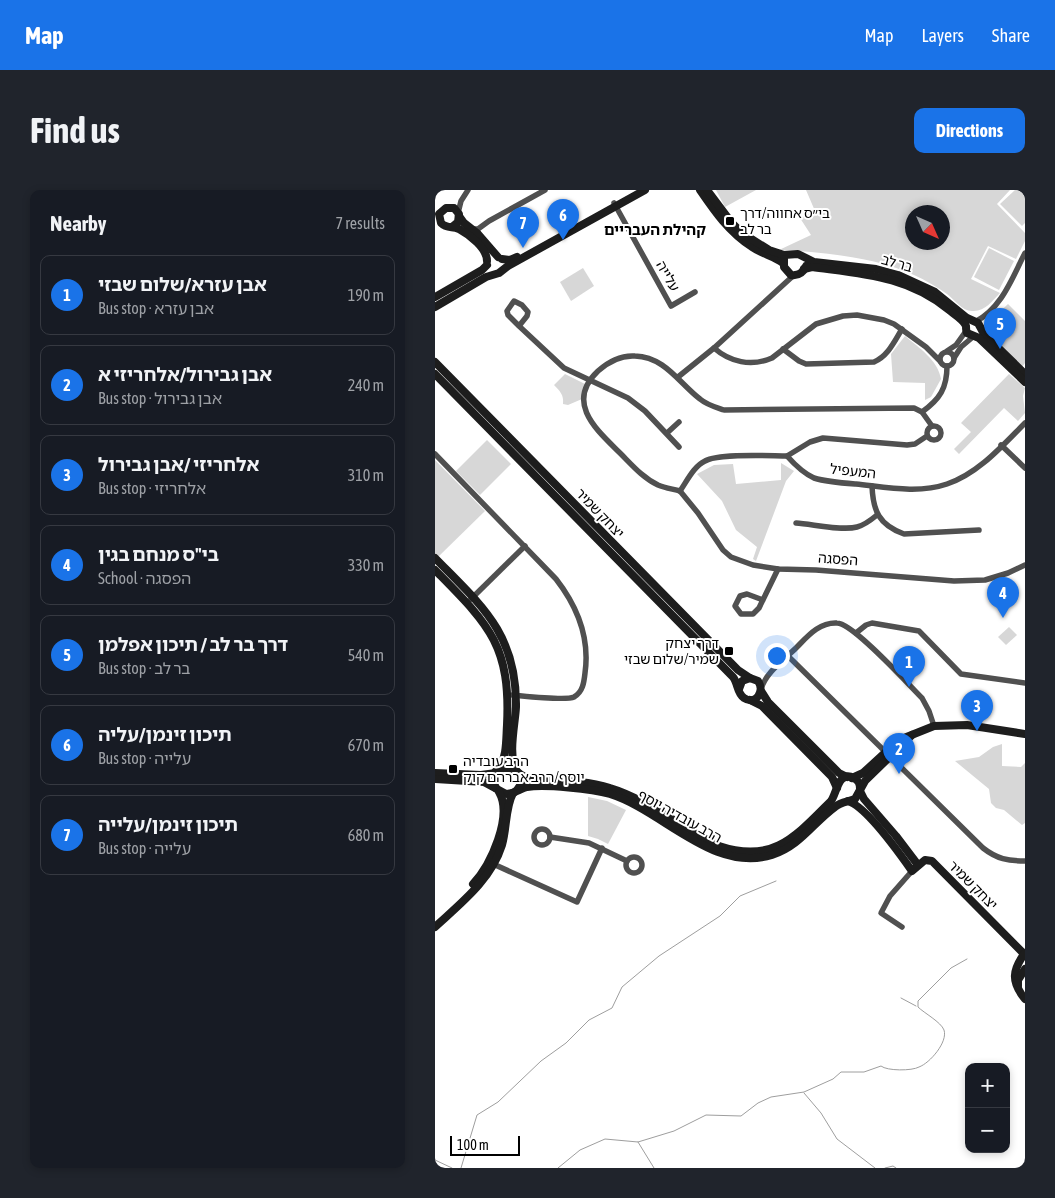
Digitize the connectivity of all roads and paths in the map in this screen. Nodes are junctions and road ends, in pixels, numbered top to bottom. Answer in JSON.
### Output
{"nodes":[{"id":1,"x":468,"y":190,"type":"edge"},
{"id":2,"x":545,"y":190,"type":"edge"},
{"id":3,"x":637,"y":190,"type":"edge"},
{"id":4,"x":645,"y":190,"type":"edge"},
{"id":5,"x":700,"y":190,"type":"edge"},
{"id":6,"x":707,"y":190,"type":"edge"},
{"id":7,"x":461,"y":201,"type":"junction"},
{"id":8,"x":615,"y":205,"type":"junction"},
{"id":9,"x":435,"y":206,"type":"edge"},
{"id":10,"x":447,"y":208,"type":"junction"},
{"id":11,"x":459,"y":214,"type":"junction"},
{"id":12,"x":437,"y":215,"type":"edge"},
{"id":13,"x":486,"y":224,"type":"junction"},
{"id":14,"x":452,"y":227,"type":"junction"},
{"id":15,"x":471,"y":229,"type":"junction"},
{"id":16,"x":482,"y":238,"type":"junction"},
{"id":17,"x":1025,"y":253,"type":"edge"},
{"id":18,"x":789,"y":254,"type":"junction"},
{"id":19,"x":803,"y":257,"type":"junction"},
{"id":20,"x":500,"y":258,"type":"junction"},
{"id":21,"x":487,"y":263,"type":"junction"},
{"id":22,"x":783,"y":263,"type":"junction"},
{"id":23,"x":804,"y":270,"type":"junction"},
{"id":24,"x":499,"y":272,"type":"junction"},
{"id":25,"x":790,"y":273,"type":"junction"},
{"id":26,"x":695,"y":292,"type":"dead end"},
{"id":27,"x":435,"y":297,"type":"edge"},
{"id":28,"x":435,"y":307,"type":"edge"},
{"id":29,"x":519,"y":326,"type":"dead end"},
{"id":30,"x":976,"y":328,"type":"junction"},
{"id":31,"x":902,"y":329,"type":"junction"},
{"id":32,"x":966,"y":329,"type":"junction"},
{"id":33,"x":926,"y":347,"type":"junction"},
{"id":34,"x":714,"y":348,"type":"junction"},
{"id":35,"x":783,"y":349,"type":"junction"},
{"id":36,"x":945,"y":352,"type":"junction"},
{"id":37,"x":954,"y":358,"type":"junction"},
{"id":38,"x":939,"y":361,"type":"junction"},
{"id":39,"x":435,"y":362,"type":"edge"},
{"id":40,"x":947,"y":366,"type":"junction"},
{"id":41,"x":435,"y":374,"type":"edge"},
{"id":42,"x":1025,"y":374,"type":"edge"},
{"id":43,"x":678,"y":377,"type":"junction"},
{"id":44,"x":590,"y":381,"type":"junction"},
{"id":45,"x":1025,"y":382,"type":"edge"},
{"id":46,"x":922,"y":412,"type":"junction"},
{"id":47,"x":679,"y":422,"type":"dead end"},
{"id":48,"x":932,"y":426,"type":"junction"},
{"id":49,"x":1024,"y":426,"type":"edge"},
{"id":50,"x":667,"y":433,"type":"junction"},
{"id":51,"x":927,"y":436,"type":"junction"},
{"id":52,"x":1001,"y":445,"type":"junction"},
{"id":53,"x":679,"y":448,"type":"dead end"},
{"id":54,"x":435,"y":454,"type":"edge"},
{"id":55,"x":787,"y":456,"type":"junction"},
{"id":56,"x":1025,"y":468,"type":"edge"},
{"id":57,"x":872,"y":486,"type":"junction"},
{"id":58,"x":680,"y":491,"type":"junction"},
{"id":59,"x":877,"y":514,"type":"junction"},
{"id":60,"x":796,"y":523,"type":"dead end"},
{"id":61,"x":979,"y":530,"type":"dead end"},
{"id":62,"x":525,"y":546,"type":"junction"},
{"id":63,"x":435,"y":558,"type":"edge"},
{"id":64,"x":1025,"y":565,"type":"edge"},
{"id":65,"x":779,"y":569,"type":"junction"},
{"id":66,"x":435,"y":570,"type":"edge"},
{"id":67,"x":470,"y":600,"type":"junction"},
{"id":68,"x":763,"y":600,"type":"junction"},
{"id":69,"x":856,"y":633,"type":"junction"},
{"id":70,"x":788,"y":656,"type":"junction"},
{"id":71,"x":776,"y":667,"type":"junction"},
{"id":72,"x":752,"y":678,"type":"junction"},
{"id":73,"x":1025,"y":683,"type":"edge"},
{"id":74,"x":739,"y":689,"type":"junction"},
{"id":75,"x":761,"y":690,"type":"junction"},
{"id":76,"x":512,"y":695,"type":"junction"},
{"id":77,"x":750,"y":700,"type":"junction"},
{"id":78,"x":933,"y":726,"type":"junction"},
{"id":79,"x":1025,"y":734,"type":"edge"},
{"id":80,"x":888,"y":753,"type":"junction"},
{"id":81,"x":497,"y":771,"type":"junction"},
{"id":82,"x":517,"y":772,"type":"junction"},
{"id":83,"x":435,"y":773,"type":"edge"},
{"id":84,"x":849,"y":777,"type":"junction"},
{"id":85,"x":435,"y":779,"type":"edge"},
{"id":86,"x":497,"y":790,"type":"junction"},
{"id":87,"x":837,"y":790,"type":"junction"},
{"id":88,"x":860,"y":790,"type":"junction"},
{"id":89,"x":514,"y":792,"type":"junction"},
{"id":90,"x":847,"y":801,"type":"junction"},
{"id":91,"x":550,"y":836,"type":"dead end"},
{"id":92,"x":602,"y":848,"type":"junction"},
{"id":93,"x":627,"y":861,"type":"dead end"},
{"id":94,"x":1025,"y":861,"type":"edge"},
{"id":95,"x":491,"y":863,"type":"junction"},
{"id":96,"x":919,"y":865,"type":"junction"},
{"id":97,"x":912,"y":871,"type":"junction"},
{"id":98,"x":435,"y":920,"type":"edge"},
{"id":99,"x":435,"y":927,"type":"edge"},
{"id":100,"x":901,"y":927,"type":"dead end"},
{"id":101,"x":1011,"y":941,"type":"junction"},
{"id":102,"x":1025,"y":944,"type":"edge"},
{"id":103,"x":1025,"y":954,"type":"edge"},
{"id":104,"x":1025,"y":969,"type":"edge"},
{"id":105,"x":1022,"y":996,"type":"edge"}],
"edges":[{"from":1,"to":7,"type":"street"},
{"from":2,"to":13,"type":"street"},
{"from":3,"to":8,"type":"street"},
{"from":4,"to":8,"type":"street"},
{"from":5,"to":22,"type":"street"},
{"from":6,"to":18,"type":"street"},
{"from":7,"to":10,"type":"street"},
{"from":7,"to":11,"type":"street"},
{"from":8,"to":20,"type":"street"},
{"from":8,"to":24,"type":"street"},
{"from":8,"to":26,"type":"street","name":"עלייה"},
{"from":9,"to":10,"type":"street"},
{"from":10,"to":11,"type":"street"},
{"from":10,"to":12,"type":"street"},
{"from":11,"to":14,"type":"street"},
{"from":11,"to":15,"type":"street"},
{"from":12,"to":14,"type":"street"},
{"from":13,"to":15,"type":"street"},
{"from":13,"to":16,"type":"street"},
{"from":14,"to":21,"type":"street"},
{"from":15,"to":16,"type":"street"},
{"from":16,"to":20,"type":"street"},
{"from":17,"to":30,"type":"street"},
{"from":18,"to":19,"type":"street"},
{"from":18,"to":22,"type":"street"},
{"from":19,"to":23,"type":"street"},
{"from":19,"to":30,"type":"street","name":"בר לב"},
{"from":20,"to":21,"type":"street"},
{"from":20,"to":24,"type":"street"},
{"from":21,"to":24,"type":"street"},
{"from":21,"to":27,"type":"street"},
{"from":22,"to":25,"type":"street"},
{"from":23,"to":25,"type":"street"},
{"from":23,"to":32,"type":"street","name":"בר לב"},
{"from":24,"to":28,"type":"street"},
{"from":25,"to":34,"type":"street"},
{"from":29,"to":44,"type":"street"},
{"from":30,"to":32,"type":"street"},
{"from":30,"to":32,"type":"street","name":"בר לב"},
{"from":30,"to":37,"type":"street"},
{"from":30,"to":42,"type":"street","name":"בר לב"},
{"from":30,"to":45,"type":"street","name":"בר לב"},
{"from":31,"to":33,"type":"street"},
{"from":31,"to":35,"type":"street"},
{"from":31,"to":35,"type":"street"},
{"from":32,"to":36,"type":"street"},
{"from":33,"to":36,"type":"street"},
{"from":33,"to":38,"type":"street"},
{"from":34,"to":35,"type":"street"},
{"from":34,"to":43,"type":"street"},
{"from":36,"to":37,"type":"street"},
{"from":36,"to":38,"type":"street"},
{"from":37,"to":40,"type":"street"},
{"from":38,"to":40,"type":"street"},
{"from":39,"to":72,"type":"street","name":"יצחק שמיר"},
{"from":40,"to":46,"type":"street"},
{"from":41,"to":74,"type":"street","name":"יצחק שמיר"},
{"from":43,"to":44,"type":"street"},
{"from":43,"to":46,"type":"street"},
{"from":44,"to":50,"type":"street"},
{"from":44,"to":58,"type":"street"},
{"from":46,"to":48,"type":"street"},
{"from":47,"to":50,"type":"street"},
{"from":48,"to":51,"type":"street"},
{"from":48,"to":51,"type":"street"},
{"from":49,"to":52,"type":"street","name":"המעפיל"},
{"from":50,"to":53,"type":"street"},
{"from":51,"to":55,"type":"street"},
{"from":52,"to":56,"type":"street"},
{"from":52,"to":57,"type":"street","name":"המעפיל"},
{"from":54,"to":62,"type":"street"},
{"from":55,"to":57,"type":"street","name":"המעפיל"},
{"from":55,"to":58,"type":"street"},
{"from":57,"to":59,"type":"street"},
{"from":58,"to":65,"type":"street","name":"הפסגה"},
{"from":59,"to":60,"type":"street"},
{"from":59,"to":61,"type":"street"},
{"from":62,"to":67,"type":"street"},
{"from":62,"to":76,"type":"street"},
{"from":63,"to":67,"type":"street"},
{"from":64,"to":65,"type":"street","name":"הפסגה"},
{"from":65,"to":68,"type":"street"},
{"from":66,"to":67,"type":"street"},
{"from":67,"to":76,"type":"street"},
{"from":68,"to":68,"type":"street"},
{"from":69,"to":70,"type":"street"},
{"from":69,"to":73,"type":"street"},
{"from":69,"to":78,"type":"street"},
{"from":70,"to":71,"type":"street"},
{"from":70,"to":80,"type":"street"},
{"from":71,"to":72,"type":"street"},
{"from":71,"to":75,"type":"street"},
{"from":72,"to":74,"type":"street"},
{"from":72,"to":75,"type":"street"},
{"from":74,"to":77,"type":"street"},
{"from":75,"to":77,"type":"street"},
{"from":75,"to":84,"type":"street"},
{"from":76,"to":81,"type":"street"},
{"from":76,"to":82,"type":"street"},
{"from":77,"to":87,"type":"street"},
{"from":78,"to":79,"type":"street"},
{"from":78,"to":80,"type":"street"},
{"from":80,"to":84,"type":"street"},
{"from":80,"to":88,"type":"street"},
{"from":80,"to":94,"type":"street"},
{"from":81,"to":82,"type":"street"},
{"from":81,"to":83,"type":"street"},
{"from":81,"to":86,"type":"street"},
{"from":82,"to":87,"type":"street","name":"הרב עובדיה יוסף"},
{"from":82,"to":89,"type":"street"},
{"from":84,"to":87,"type":"street"},
{"from":84,"to":88,"type":"street"},
{"from":85,"to":86,"type":"street"},
{"from":86,"to":89,"type":"street"},
{"from":86,"to":95,"type":"street"},
{"from":87,"to":90,"type":"street"},
{"from":88,"to":90,"type":"street"},
{"from":88,"to":96,"type":"street"},
{"from":89,"to":90,"type":"street","name":"הרב עובדיה יוסף"},
{"from":89,"to":95,"type":"street"},
{"from":90,"to":97,"type":"street"},
{"from":91,"to":92,"type":"street"},
{"from":92,"to":93,"type":"street"},
{"from":92,"to":95,"type":"street"},
{"from":95,"to":98,"type":"street"},
{"from":95,"to":99,"type":"street"},
{"from":96,"to":97,"type":"street"},
{"from":96,"to":101,"type":"street","name":"יצחק שמיר"},
{"from":97,"to":100,"type":"street"},
{"from":101,"to":102,"type":"street"},
{"from":101,"to":103,"type":"street"},
{"from":103,"to":105,"type":"street"},
{"from":104,"to":105,"type":"street"}]}
